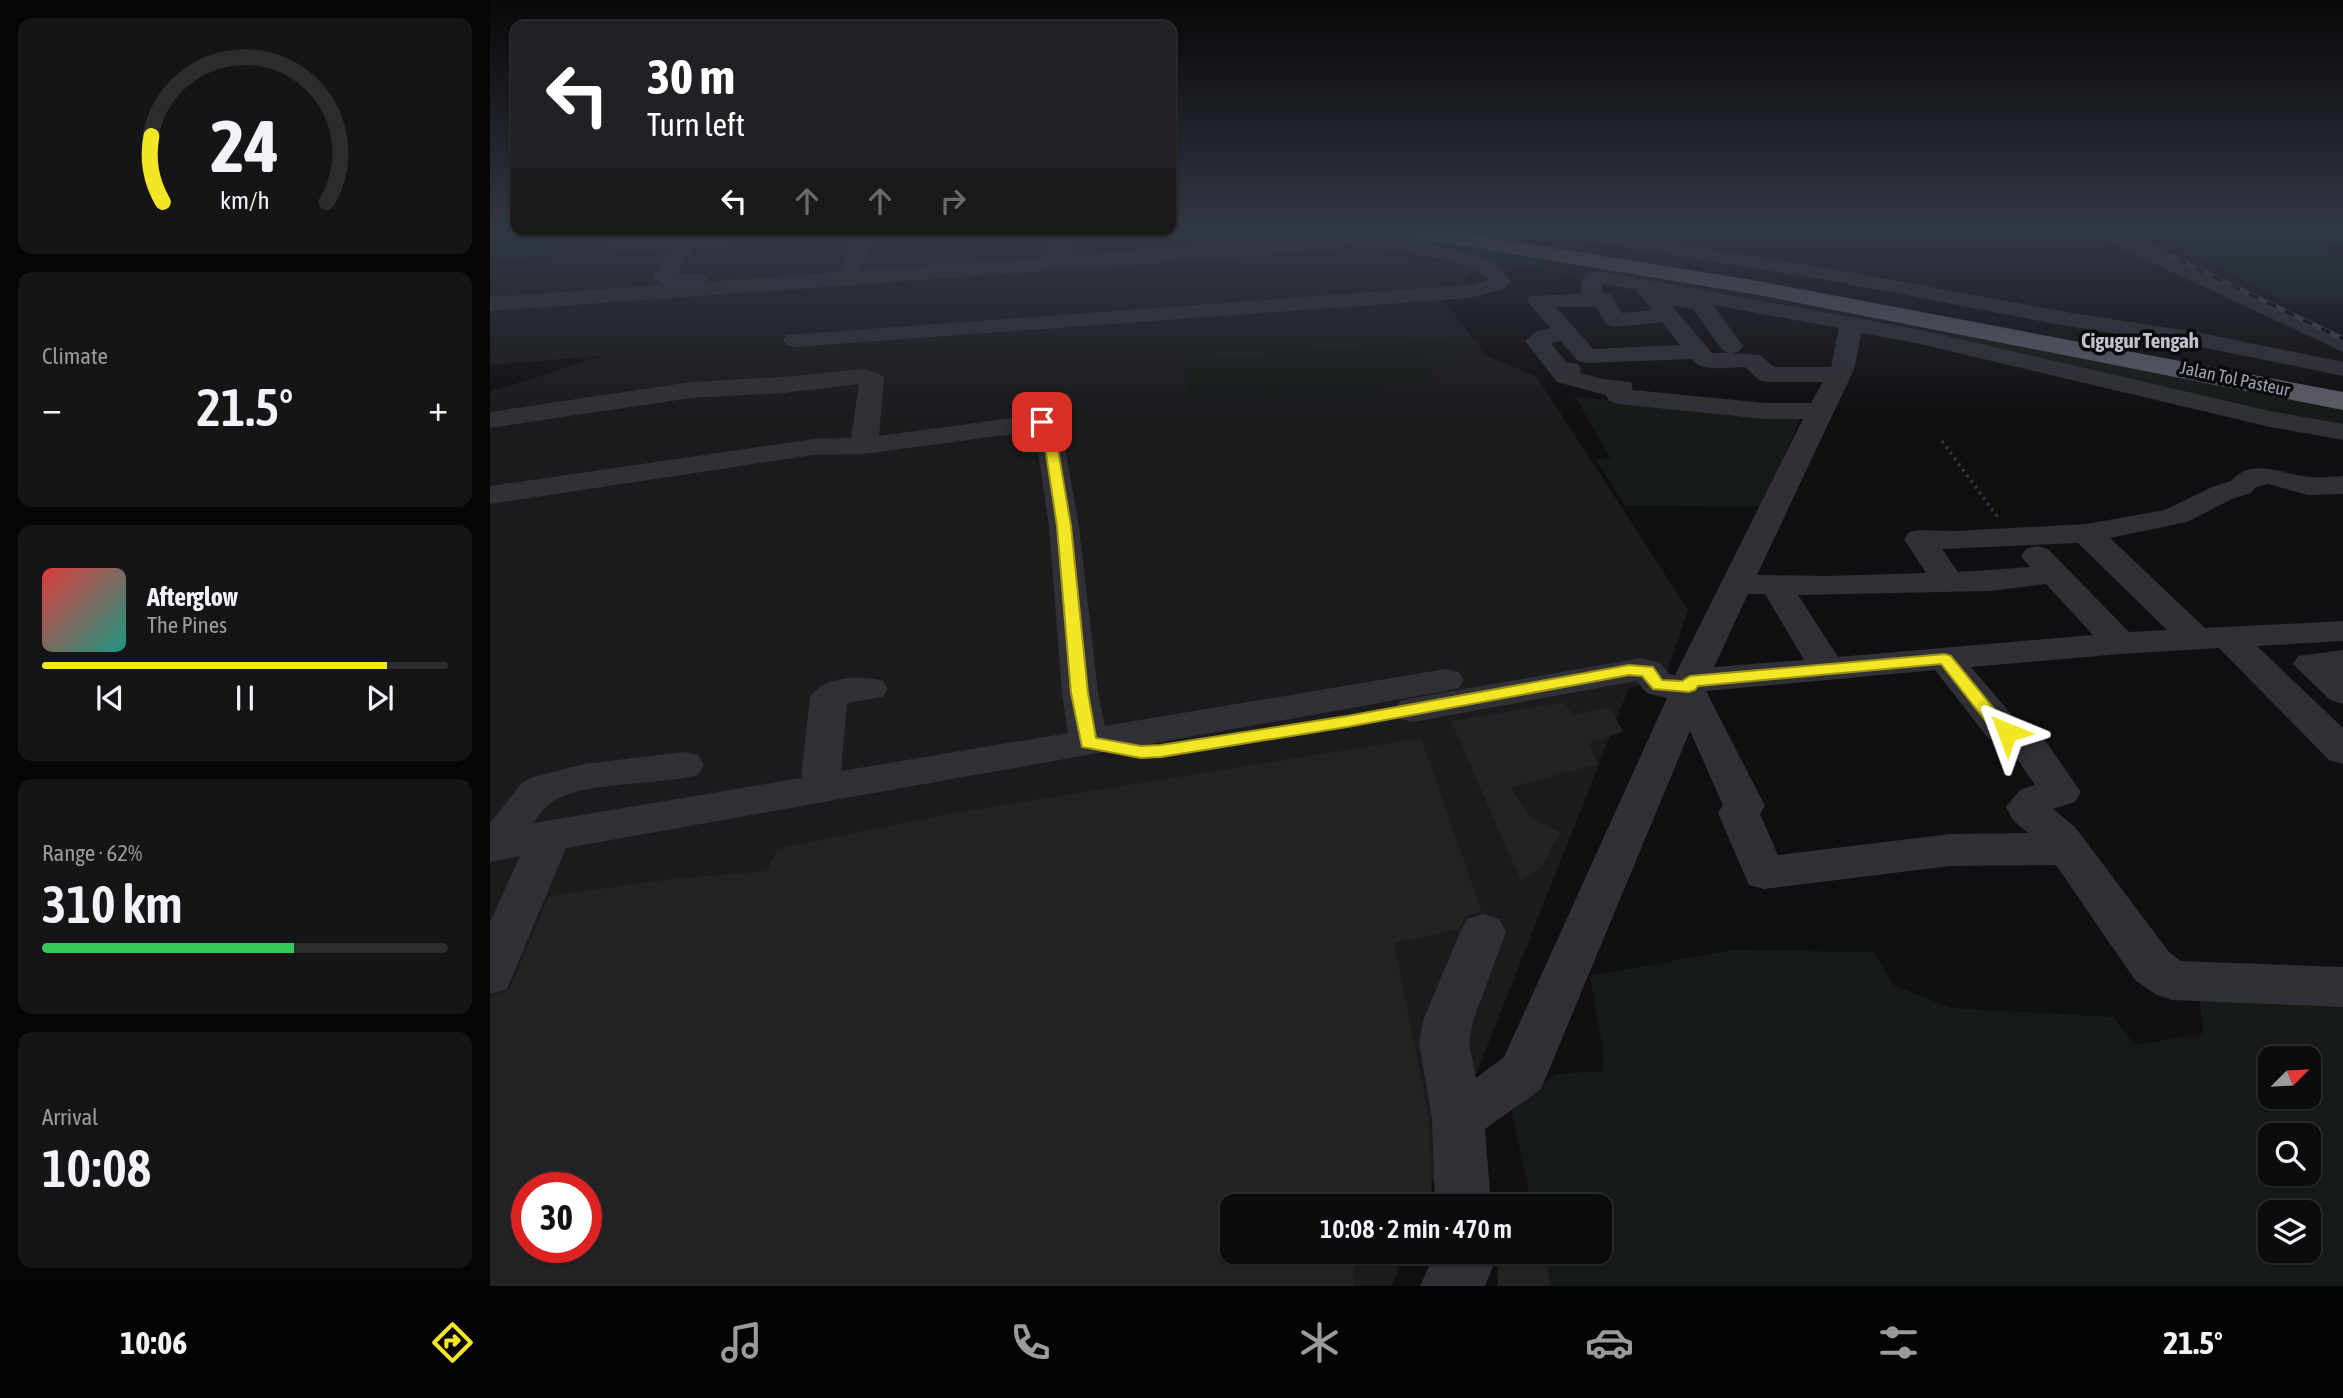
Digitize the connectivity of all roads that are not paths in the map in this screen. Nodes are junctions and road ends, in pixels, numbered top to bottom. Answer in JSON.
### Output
{"nodes":[{"id":1,"x":617,"y":293,"type":"edge"},
{"id":2,"x":1432,"y":293,"type":"edge"},
{"id":3,"x":1594,"y":293,"type":"edge"},
{"id":4,"x":1656,"y":293,"type":"edge"},
{"id":5,"x":1657,"y":293,"type":"edge"},
{"id":6,"x":1683,"y":293,"type":"edge"},
{"id":7,"x":1784,"y":293,"type":"edge"},
{"id":8,"x":1836,"y":293,"type":"edge"},
{"id":9,"x":1928,"y":293,"type":"edge"},
{"id":10,"x":2232,"y":293,"type":"edge"},
{"id":11,"x":1596,"y":300,"type":"junction"},
{"id":12,"x":1734,"y":303,"type":"junction"},
{"id":13,"x":490,"y":304,"type":"edge"},
{"id":14,"x":2286,"y":304,"type":"dead end"},
{"id":15,"x":1666,"y":315,"type":"junction"},
{"id":16,"x":1851,"y":324,"type":"junction"},
{"id":17,"x":2343,"y":332,"type":"edge"},
{"id":18,"x":1568,"y":333,"type":"junction"},
{"id":19,"x":795,"y":340,"type":"dead end"},
{"id":20,"x":1729,"y":343,"type":"dead end"},
{"id":21,"x":2343,"y":345,"type":"edge"},
{"id":22,"x":1697,"y":352,"type":"junction"},
{"id":23,"x":1773,"y":358,"type":"junction"},
{"id":24,"x":2343,"y":369,"type":"edge"},
{"id":25,"x":1841,"y":370,"type":"junction"},
{"id":26,"x":1794,"y":374,"type":"junction"},
{"id":27,"x":2343,"y":390,"type":"edge"},
{"id":28,"x":2343,"y":401,"type":"edge"},
{"id":29,"x":1819,"y":411,"type":"junction"},
{"id":30,"x":490,"y":420,"type":"edge"},
{"id":31,"x":2343,"y":432,"type":"edge"},
{"id":32,"x":864,"y":446,"type":"junction"},
{"id":33,"x":2343,"y":485,"type":"edge"},
{"id":34,"x":490,"y":495,"type":"edge"},
{"id":35,"x":2086,"y":533,"type":"junction"},
{"id":36,"x":2015,"y":535,"type":"junction"},
{"id":37,"x":2053,"y":574,"type":"junction"},
{"id":38,"x":1948,"y":582,"type":"junction"},
{"id":39,"x":1736,"y":584,"type":"junction"},
{"id":40,"x":1775,"y":584,"type":"junction"},
{"id":41,"x":2211,"y":638,"type":"junction"},
{"id":42,"x":2120,"y":643,"type":"junction"},
{"id":43,"x":2338,"y":643,"type":"edge"},
{"id":44,"x":1945,"y":659,"type":"junction"},
{"id":45,"x":1826,"y":667,"type":"junction"},
{"id":46,"x":1446,"y":680,"type":"dead end"},
{"id":47,"x":1689,"y":686,"type":"junction"},
{"id":48,"x":870,"y":689,"type":"dead end"},
{"id":49,"x":2343,"y":692,"type":"edge"},
{"id":50,"x":1088,"y":743,"type":"junction"},
{"id":51,"x":2343,"y":751,"type":"edge"},
{"id":52,"x":2343,"y":763,"type":"edge"},
{"id":53,"x":684,"y":765,"type":"dead end"},
{"id":54,"x":822,"y":790,"type":"junction"},
{"id":55,"x":550,"y":836,"type":"junction"},
{"id":56,"x":494,"y":846,"type":"edge"},
{"id":57,"x":2068,"y":849,"type":"junction"},
{"id":58,"x":1483,"y":932,"type":"dead end"},
{"id":59,"x":490,"y":975,"type":"edge"},
{"id":60,"x":2343,"y":987,"type":"edge"},
{"id":61,"x":1458,"y":1118,"type":"junction"},
{"id":62,"x":1462,"y":1194,"type":"edge"},
{"id":63,"x":1464,"y":1264,"type":"edge"},
{"id":64,"x":1450,"y":1286,"type":"edge"}],
"edges":[{"from":1,"to":13,"type":"street"},
{"from":2,"to":19,"type":"street"},
{"from":3,"to":11,"type":"street"},
{"from":4,"to":15,"type":"street"},
{"from":5,"to":20,"type":"street"},
{"from":6,"to":12,"type":"street"},
{"from":7,"to":28,"type":"highway","name":"Jalan Tol Pasteur"},
{"from":8,"to":27,"type":"highway","name":"Jalan Tol Pasteur"},
{"from":9,"to":24,"type":"street"},
{"from":10,"to":21,"type":"street"},
{"from":11,"to":15,"type":"street"},
{"from":11,"to":18,"type":"street"},
{"from":12,"to":16,"type":"street"},
{"from":12,"to":23,"type":"street"},
{"from":14,"to":17,"type":"street"},
{"from":15,"to":22,"type":"street"},
{"from":16,"to":25,"type":"street"},
{"from":16,"to":31,"type":"street"},
{"from":18,"to":22,"type":"street"},
{"from":18,"to":29,"type":"street"},
{"from":22,"to":26,"type":"street"},
{"from":23,"to":25,"type":"street"},
{"from":23,"to":26,"type":"street"},
{"from":25,"to":26,"type":"street"},
{"from":25,"to":29,"type":"street"},
{"from":29,"to":39,"type":"street"},
{"from":30,"to":32,"type":"street"},
{"from":32,"to":34,"type":"street"},
{"from":32,"to":50,"type":"street"},
{"from":33,"to":35,"type":"street"},
{"from":35,"to":36,"type":"street"},
{"from":35,"to":41,"type":"street"},
{"from":36,"to":37,"type":"street"},
{"from":36,"to":38,"type":"street"},
{"from":37,"to":38,"type":"street"},
{"from":37,"to":42,"type":"street"},
{"from":38,"to":40,"type":"street"},
{"from":39,"to":40,"type":"street"},
{"from":39,"to":47,"type":"street"},
{"from":40,"to":45,"type":"street"},
{"from":41,"to":42,"type":"street"},
{"from":41,"to":43,"type":"street"},
{"from":41,"to":51,"type":"street"},
{"from":42,"to":44,"type":"street"},
{"from":43,"to":49,"type":"street"},
{"from":44,"to":45,"type":"street"},
{"from":44,"to":57,"type":"street"},
{"from":45,"to":47,"type":"street"},
{"from":46,"to":50,"type":"street"},
{"from":47,"to":50,"type":"street"},
{"from":47,"to":57,"type":"street"},
{"from":47,"to":61,"type":"street"},
{"from":48,"to":54,"type":"street"},
{"from":50,"to":54,"type":"street"},
{"from":51,"to":52,"type":"street"},
{"from":53,"to":56,"type":"street"},
{"from":54,"to":55,"type":"street"},
{"from":55,"to":56,"type":"street"},
{"from":55,"to":59,"type":"street"},
{"from":57,"to":60,"type":"street"},
{"from":58,"to":61,"type":"street"},
{"from":61,"to":62,"type":"street"},
{"from":63,"to":64,"type":"street"}]}
